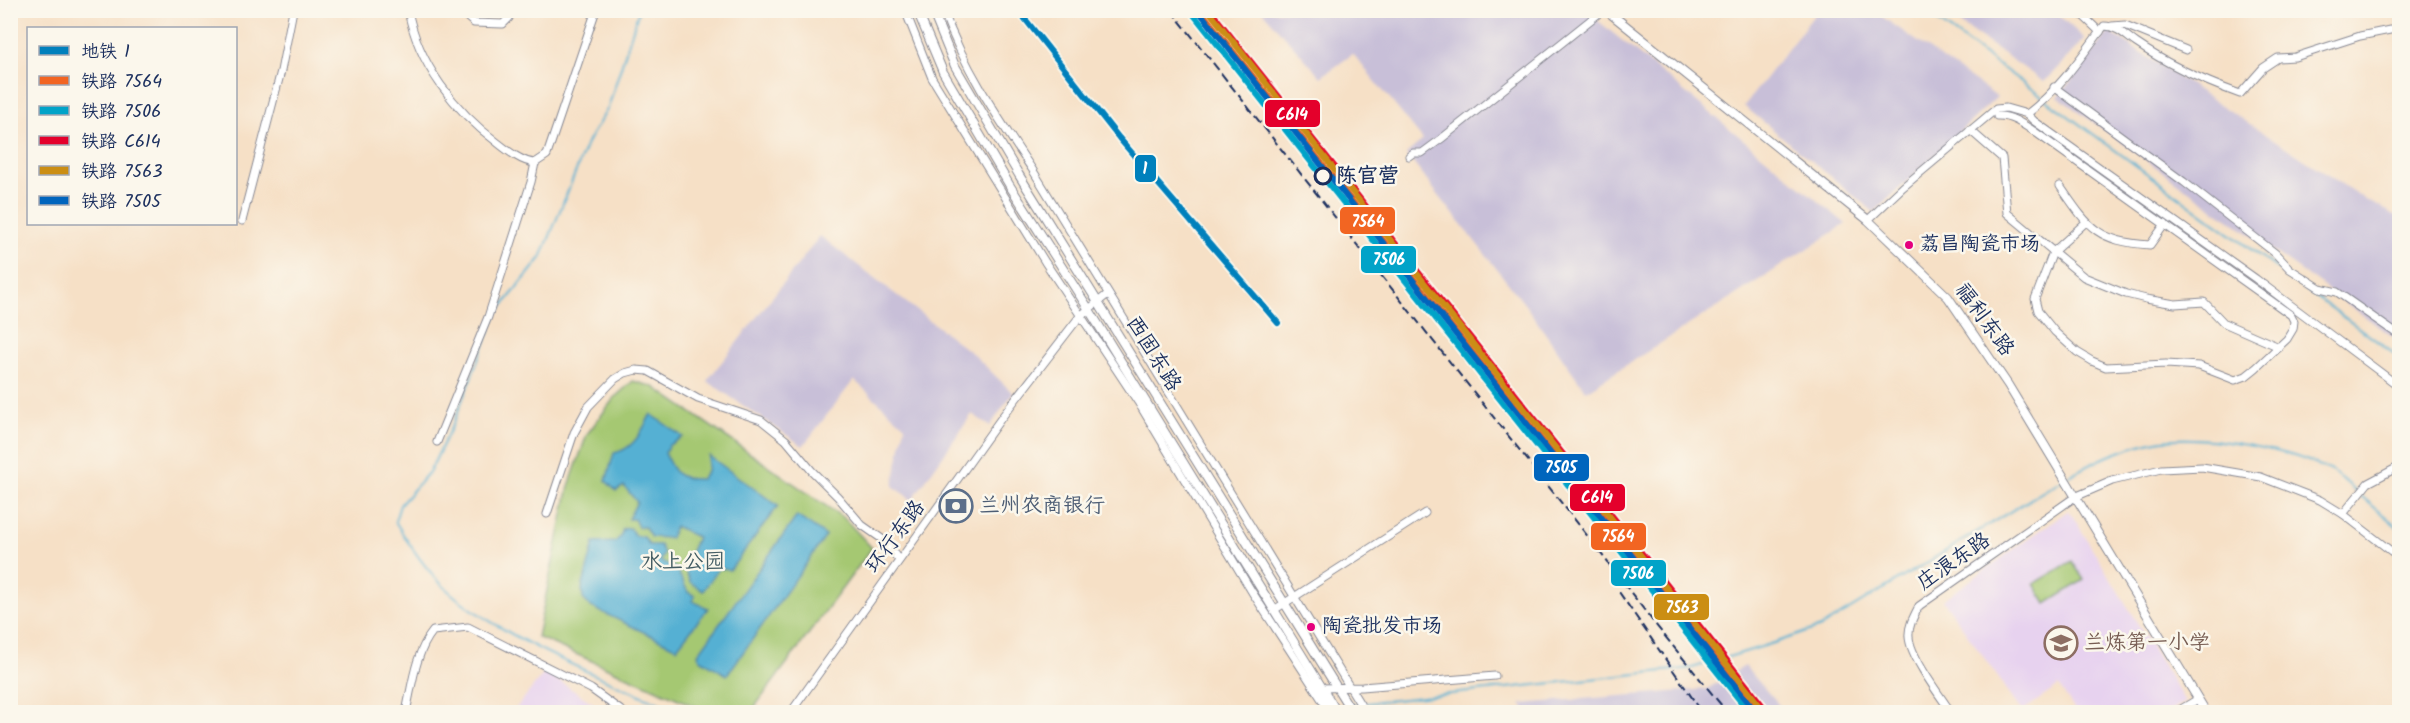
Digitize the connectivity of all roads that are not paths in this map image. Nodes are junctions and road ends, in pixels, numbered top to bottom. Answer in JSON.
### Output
{"nodes":[{"id":1,"x":293,"y":10,"type":"edge"},
{"id":2,"x":408,"y":10,"type":"edge"},
{"id":3,"x":459,"y":10,"type":"edge"},
{"id":4,"x":509,"y":10,"type":"edge"},
{"id":5,"x":596,"y":10,"type":"edge"},
{"id":6,"x":905,"y":10,"type":"edge"},
{"id":7,"x":917,"y":10,"type":"edge"},
{"id":8,"x":932,"y":10,"type":"edge"},
{"id":9,"x":943,"y":10,"type":"edge"},
{"id":10,"x":1605,"y":10,"type":"edge"},
{"id":11,"x":2077,"y":10,"type":"edge"},
{"id":12,"x":2112,"y":26,"type":"junction"},
{"id":13,"x":2400,"y":28,"type":"edge"},
{"id":14,"x":2100,"y":32,"type":"junction"},
{"id":15,"x":2186,"y":50,"type":"dead end"},
{"id":16,"x":2052,"y":90,"type":"junction"},
{"id":17,"x":2027,"y":114,"type":"junction"},
{"id":18,"x":1997,"y":117,"type":"dead end"},
{"id":19,"x":1970,"y":130,"type":"junction"},
{"id":20,"x":1409,"y":156,"type":"dead end"},
{"id":21,"x":535,"y":163,"type":"junction"},
{"id":22,"x":2061,"y":186,"type":"dead end"},
{"id":23,"x":1868,"y":220,"type":"junction"},
{"id":24,"x":242,"y":221,"type":"dead end"},
{"id":25,"x":2085,"y":223,"type":"junction"},
{"id":26,"x":2165,"y":224,"type":"junction"},
{"id":27,"x":2053,"y":252,"type":"junction"},
{"id":28,"x":1108,"y":294,"type":"junction"},
{"id":29,"x":1099,"y":301,"type":"junction"},
{"id":30,"x":1088,"y":308,"type":"junction"},
{"id":31,"x":1080,"y":316,"type":"junction"},
{"id":32,"x":2400,"y":336,"type":"edge"},
{"id":33,"x":2279,"y":347,"type":"junction"},
{"id":34,"x":2400,"y":387,"type":"edge"},
{"id":35,"x":437,"y":442,"type":"dead end"},
{"id":36,"x":2400,"y":466,"type":"edge"},
{"id":37,"x":2074,"y":494,"type":"junction"},
{"id":38,"x":1226,"y":507,"type":"junction"},
{"id":39,"x":1425,"y":513,"type":"dead end"},
{"id":40,"x":548,"y":514,"type":"dead end"},
{"id":41,"x":1215,"y":514,"type":"junction"},
{"id":42,"x":2343,"y":514,"type":"junction"},
{"id":43,"x":2400,"y":558,"type":"edge"},
{"id":44,"x":899,"y":560,"type":"junction"},
{"id":45,"x":1295,"y":597,"type":"junction"},
{"id":46,"x":1285,"y":603,"type":"junction"},
{"id":47,"x":1274,"y":610,"type":"junction"},
{"id":48,"x":1495,"y":676,"type":"dead end"},
{"id":49,"x":1349,"y":688,"type":"junction"},
{"id":50,"x":1337,"y":689,"type":"junction"},
{"id":51,"x":1322,"y":692,"type":"junction"},
{"id":52,"x":2198,"y":699,"type":"junction"},
{"id":53,"x":406,"y":712,"type":"edge"},
{"id":54,"x":623,"y":712,"type":"edge"},
{"id":55,"x":791,"y":712,"type":"edge"},
{"id":56,"x":1330,"y":712,"type":"edge"},
{"id":57,"x":1337,"y":712,"type":"edge"},
{"id":58,"x":1352,"y":712,"type":"edge"},
{"id":59,"x":1365,"y":712,"type":"edge"},
{"id":60,"x":1951,"y":712,"type":"edge"},
{"id":61,"x":2176,"y":712,"type":"edge"},
{"id":62,"x":2206,"y":712,"type":"edge"}],
"edges":[{"from":1,"to":24,"type":"street"},
{"from":2,"to":21,"type":"street"},
{"from":3,"to":4,"type":"street"},
{"from":5,"to":21,"type":"street"},
{"from":6,"to":31,"type":"street"},
{"from":7,"to":30,"type":"main road","name":"西固东路"},
{"from":8,"to":29,"type":"main road","name":"西固东路"},
{"from":9,"to":28,"type":"street"},
{"from":10,"to":20,"type":"street"},
{"from":10,"to":23,"type":"main road","name":"福利东路"},
{"from":11,"to":14,"type":"street"},
{"from":12,"to":13,"type":"street"},
{"from":12,"to":14,"type":"street"},
{"from":12,"to":15,"type":"street"},
{"from":14,"to":16,"type":"street"},
{"from":16,"to":17,"type":"street"},
{"from":16,"to":32,"type":"street"},
{"from":17,"to":19,"type":"street"},
{"from":17,"to":34,"type":"street"},
{"from":18,"to":26,"type":"street"},
{"from":19,"to":23,"type":"street"},
{"from":19,"to":27,"type":"street"},
{"from":21,"to":35,"type":"street"},
{"from":22,"to":25,"type":"street"},
{"from":23,"to":37,"type":"main road","name":"福利东路"},
{"from":25,"to":26,"type":"street"},
{"from":25,"to":27,"type":"street"},
{"from":26,"to":33,"type":"street"},
{"from":27,"to":33,"type":"street"},
{"from":27,"to":33,"type":"street"},
{"from":28,"to":29,"type":"street","name":"环行东路"},
{"from":28,"to":45,"type":"street"},
{"from":29,"to":30,"type":"street","name":"环行东路"},
{"from":29,"to":38,"type":"main road","name":"西固东路"},
{"from":30,"to":31,"type":"street","name":"环行东路"},
{"from":30,"to":41,"type":"main road","name":"西固东路"},
{"from":31,"to":44,"type":"street","name":"环行东路"},
{"from":31,"to":51,"type":"street"},
{"from":36,"to":42,"type":"street"},
{"from":37,"to":42,"type":"street","name":"庄浪东路"},
{"from":37,"to":52,"type":"main road","name":"福利东路"},
{"from":37,"to":60,"type":"street","name":"庄浪东路"},
{"from":38,"to":41,"type":"main road"},
{"from":38,"to":46,"type":"main road","name":"西固东路"},
{"from":39,"to":45,"type":"street"},
{"from":40,"to":44,"type":"street"},
{"from":41,"to":47,"type":"main road","name":"西固东路"},
{"from":42,"to":43,"type":"street","name":"庄浪东路"},
{"from":44,"to":55,"type":"street","name":"环行东路"},
{"from":45,"to":46,"type":"street"},
{"from":45,"to":49,"type":"street"},
{"from":46,"to":47,"type":"street"},
{"from":46,"to":50,"type":"main road","name":"西固东路"},
{"from":47,"to":51,"type":"main road","name":"西固东路"},
{"from":48,"to":49,"type":"street"},
{"from":49,"to":50,"type":"street"},
{"from":49,"to":59,"type":"street"},
{"from":50,"to":51,"type":"street"},
{"from":50,"to":58,"type":"main road","name":"西固东路"},
{"from":51,"to":56,"type":"street"},
{"from":51,"to":57,"type":"main road","name":"西固东路"},
{"from":52,"to":61,"type":"street"},
{"from":52,"to":62,"type":"main road","name":"福利东路"},
{"from":53,"to":54,"type":"street"}]}
